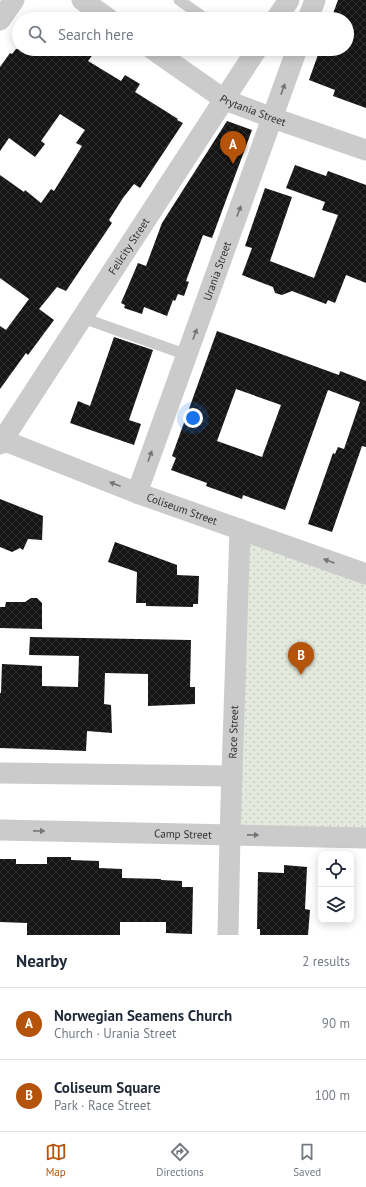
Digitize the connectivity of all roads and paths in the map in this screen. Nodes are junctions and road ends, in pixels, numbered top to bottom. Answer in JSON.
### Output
{"nodes":[{"id":1,"x":14,"y":0,"type":"edge"},
{"id":2,"x":82,"y":0,"type":"edge"},
{"id":3,"x":179,"y":0,"type":"edge"},
{"id":4,"x":315,"y":0,"type":"edge"},
{"id":5,"x":99,"y":12,"type":"edge"},
{"id":6,"x":196,"y":12,"type":"edge"},
{"id":7,"x":311,"y":12,"type":"edge"},
{"id":8,"x":0,"y":20,"type":"edge"},
{"id":9,"x":162,"y":56,"type":"edge"},
{"id":10,"x":251,"y":56,"type":"edge"},
{"id":11,"x":295,"y":56,"type":"edge"},
{"id":12,"x":225,"y":100,"type":"junction"},
{"id":13,"x":273,"y":118,"type":"junction"},
{"id":14,"x":366,"y":150,"type":"edge"},
{"id":15,"x":83,"y":318,"type":"junction"},
{"id":16,"x":187,"y":355,"type":"junction"},
{"id":17,"x":1,"y":441,"type":"edge"},
{"id":18,"x":137,"y":493,"type":"junction"},
{"id":19,"x":240,"y":529,"type":"junction"},
{"id":20,"x":366,"y":574,"type":"edge"},
{"id":21,"x":0,"y":773,"type":"edge"},
{"id":22,"x":232,"y":776,"type":"junction"},
{"id":23,"x":0,"y":830,"type":"edge"},
{"id":24,"x":230,"y":835,"type":"junction"},
{"id":25,"x":366,"y":838,"type":"edge"},
{"id":26,"x":228,"y":935,"type":"edge"}],
"edges":[{"from":1,"to":8,"type":"street"},
{"from":2,"to":5,"type":"street"},
{"from":3,"to":6,"type":"lane"},
{"from":4,"to":7,"type":"street"},
{"from":9,"to":12,"type":"street","name":"Prytania Street"},
{"from":10,"to":12,"type":"street","name":"Felicity Street"},
{"from":13,"to":11,"type":"street","name":"Urania Street","one_way":true},
{"from":12,"to":13,"type":"street","name":"Prytania Street"},
{"from":12,"to":15,"type":"street","name":"Felicity Street"},
{"from":13,"to":14,"type":"street","name":"Prytania Street"},
{"from":16,"to":13,"type":"street","name":"Urania Street","one_way":true},
{"from":15,"to":16,"type":"lane"},
{"from":15,"to":17,"type":"street","name":"Felicity Street"},
{"from":18,"to":16,"type":"street","name":"Urania Street","one_way":true},
{"from":18,"to":17,"type":"street","name":"Coliseum Street","one_way":true},
{"from":18,"to":19,"type":"street","name":"Coliseum Street"},
{"from":20,"to":19,"type":"street","name":"Coliseum Street","one_way":true},
{"from":19,"to":22,"type":"street","name":"Race Street"},
{"from":21,"to":22,"type":"street"},
{"from":22,"to":24,"type":"street","name":"Race Street"},
{"from":23,"to":24,"type":"street","name":"Camp Street","one_way":true},
{"from":24,"to":25,"type":"street","name":"Camp Street","one_way":true},
{"from":24,"to":26,"type":"street","name":"Race Street"}]}
